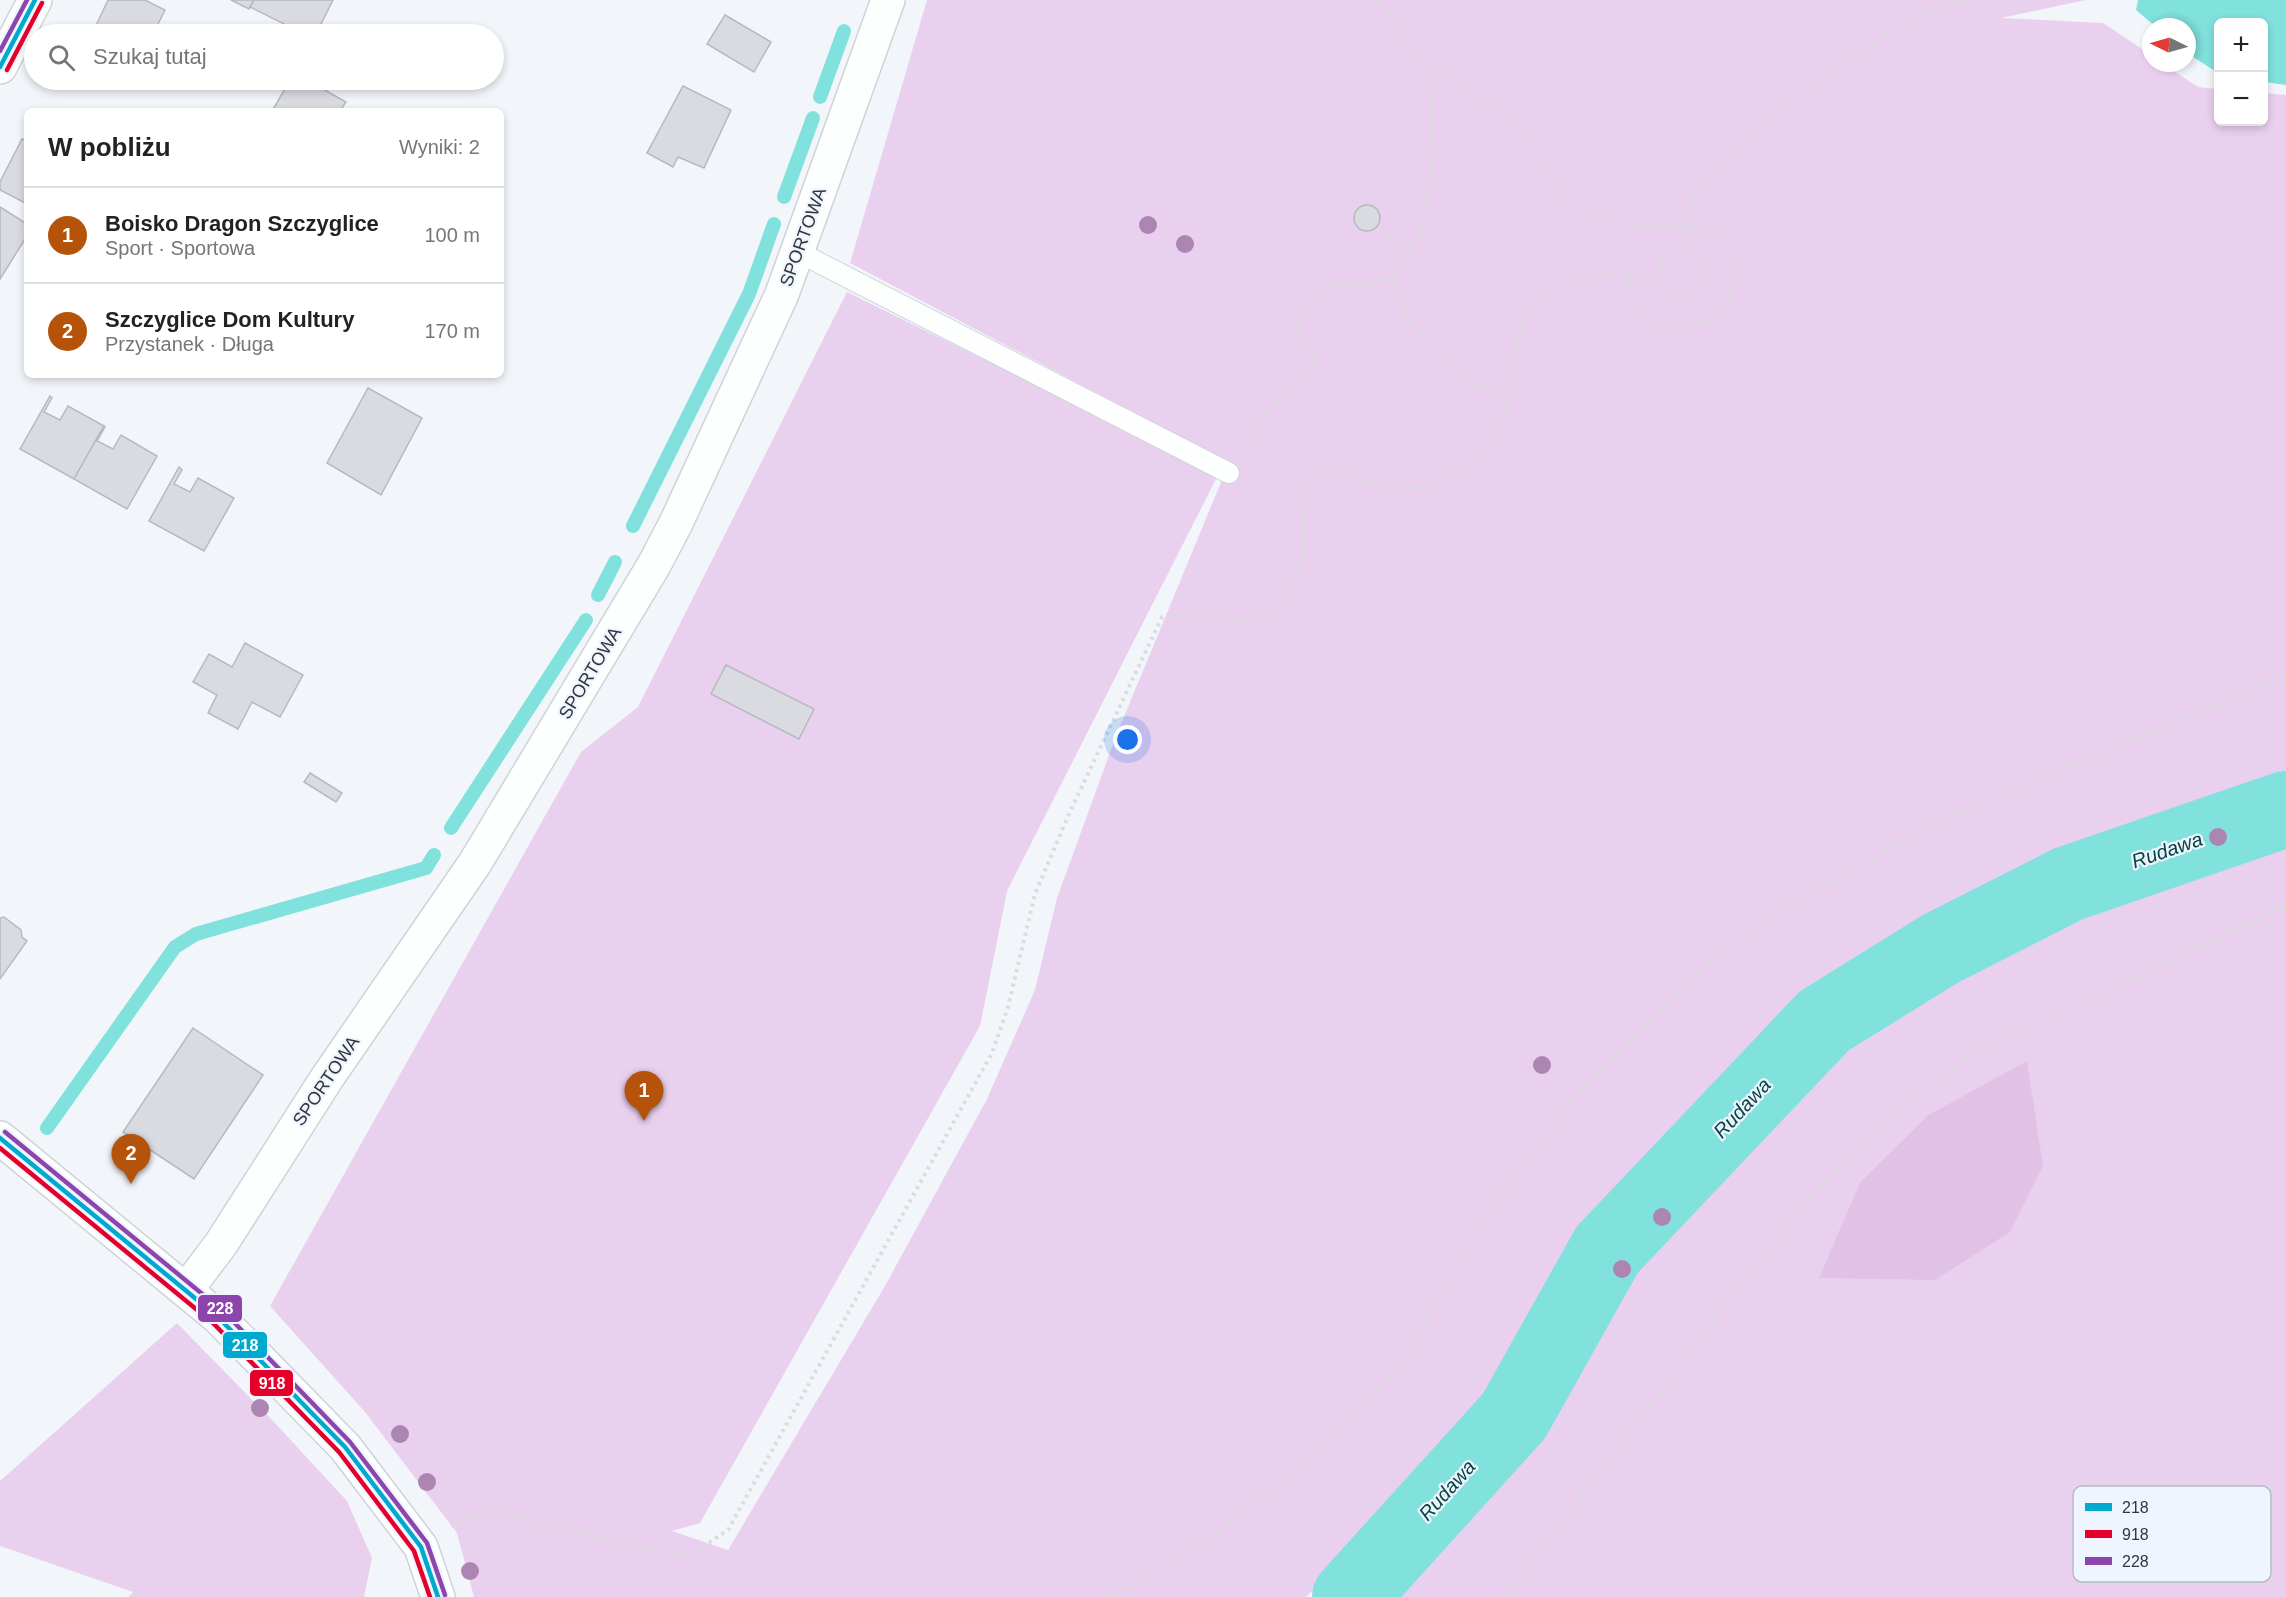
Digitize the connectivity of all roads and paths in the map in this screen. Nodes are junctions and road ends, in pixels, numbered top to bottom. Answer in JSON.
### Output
{"nodes":[{"id":1,"x":35,"y":0,"type":"edge"},
{"id":2,"x":888,"y":0,"type":"edge"},
{"id":3,"x":1377,"y":0,"type":"edge"},
{"id":4,"x":1968,"y":0,"type":"edge"},
{"id":5,"x":1427,"y":66,"type":"junction"},
{"id":6,"x":0,"y":67,"type":"edge"},
{"id":7,"x":1685,"y":225,"type":"junction"},
{"id":8,"x":1381,"y":230,"type":"dead end"},
{"id":9,"x":1411,"y":250,"type":"junction"},
{"id":10,"x":798,"y":252,"type":"junction"},
{"id":11,"x":1684,"y":252,"type":"junction"},
{"id":12,"x":1624,"y":277,"type":"junction"},
{"id":13,"x":1661,"y":277,"type":"junction"},
{"id":14,"x":1390,"y":279,"type":"junction"},
{"id":15,"x":1508,"y":400,"type":"junction"},
{"id":16,"x":1229,"y":473,"type":"joint"},
{"id":17,"x":2286,"y":678,"type":"edge"},
{"id":18,"x":2286,"y":906,"type":"edge"},
{"id":19,"x":0,"y":1138,"type":"edge"},
{"id":20,"x":187,"y":1289,"type":"junction"},
{"id":21,"x":421,"y":1547,"type":"junction"},
{"id":22,"x":435,"y":1596,"type":"edge"},
{"id":23,"x":1107,"y":1597,"type":"edge"},
{"id":24,"x":1503,"y":1597,"type":"edge"}],
"edges":[{"from":1,"to":6,"type":"street"},
{"from":2,"to":10,"type":"street","name":"SPORTOWA"},
{"from":3,"to":5,"type":"path"},
{"from":4,"to":7,"type":"path"},
{"from":5,"to":7,"type":"path"},
{"from":5,"to":9,"type":"path"},
{"from":7,"to":11,"type":"path"},
{"from":7,"to":12,"type":"path"},
{"from":8,"to":9,"type":"path"},
{"from":9,"to":14,"type":"path"},
{"from":10,"to":16,"type":"lane"},
{"from":10,"to":20,"type":"street","name":"SPORTOWA"},
{"from":11,"to":13,"type":"path"},
{"from":11,"to":13,"type":"path"},
{"from":12,"to":13,"type":"path"},
{"from":12,"to":15,"type":"path"},
{"from":14,"to":15,"type":"path"},
{"from":14,"to":16,"type":"path"},
{"from":15,"to":21,"type":"path"},
{"from":17,"to":23,"type":"path"},
{"from":18,"to":24,"type":"path"},
{"from":19,"to":20,"type":"street"},
{"from":20,"to":21,"type":"street"},
{"from":21,"to":22,"type":"street"}]}
